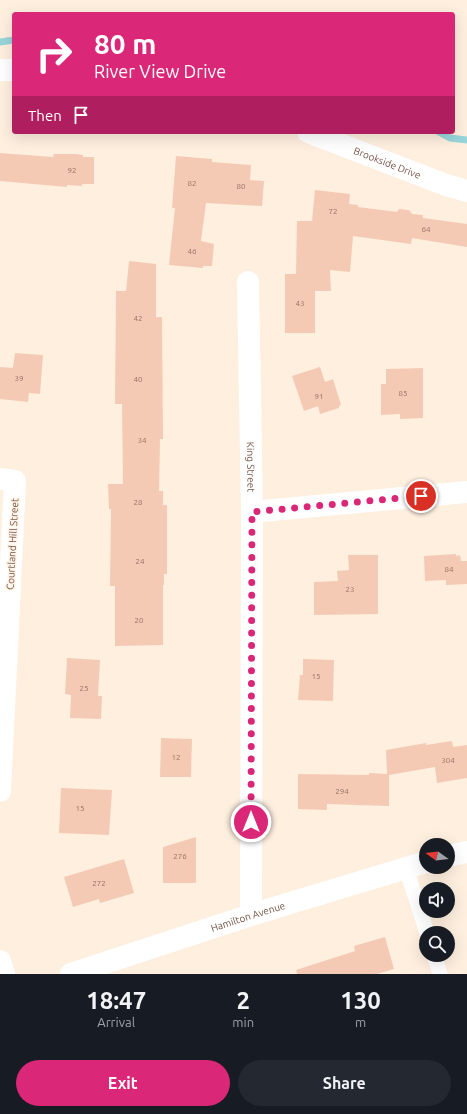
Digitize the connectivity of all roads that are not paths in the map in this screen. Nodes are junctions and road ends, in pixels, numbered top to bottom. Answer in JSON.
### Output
{"nodes":[{"id":1,"x":0,"y":70,"type":"edge"},
{"id":2,"x":12,"y":70,"type":"edge"},
{"id":3,"x":313,"y":134,"type":"edge"},
{"id":4,"x":467,"y":192,"type":"edge"},
{"id":5,"x":248,"y":282,"type":"dead end"},
{"id":6,"x":0,"y":479,"type":"edge"},
{"id":7,"x":467,"y":492,"type":"edge"},
{"id":8,"x":252,"y":512,"type":"junction"},
{"id":9,"x":0,"y":791,"type":"edge"},
{"id":10,"x":467,"y":852,"type":"edge"},
{"id":11,"x":455,"y":855,"type":"edge"},
{"id":12,"x":416,"y":865,"type":"edge"},
{"id":13,"x":251,"y":915,"type":"junction"},
{"id":14,"x":426,"y":926,"type":"edge"},
{"id":15,"x":0,"y":962,"type":"edge"},
{"id":16,"x":436,"y":962,"type":"edge"},
{"id":17,"x":4,"y":974,"type":"edge"},
{"id":18,"x":71,"y":974,"type":"edge"},
{"id":19,"x":440,"y":974,"type":"edge"}],
"edges":[{"from":1,"to":2,"type":"street"},
{"from":3,"to":4,"type":"street","name":"Brookside Drive"},
{"from":5,"to":8,"type":"street","name":"King Street"},
{"from":6,"to":9,"type":"street","name":"Courtland Hill Street"},
{"from":7,"to":8,"type":"street"},
{"from":8,"to":13,"type":"street","name":"King Street"},
{"from":10,"to":11,"type":"street"},
{"from":12,"to":13,"type":"street","name":"Hamilton Avenue"},
{"from":12,"to":14,"type":"lane"},
{"from":13,"to":18,"type":"street","name":"Hamilton Avenue"},
{"from":15,"to":17,"type":"street"},
{"from":16,"to":19,"type":"lane"}]}
